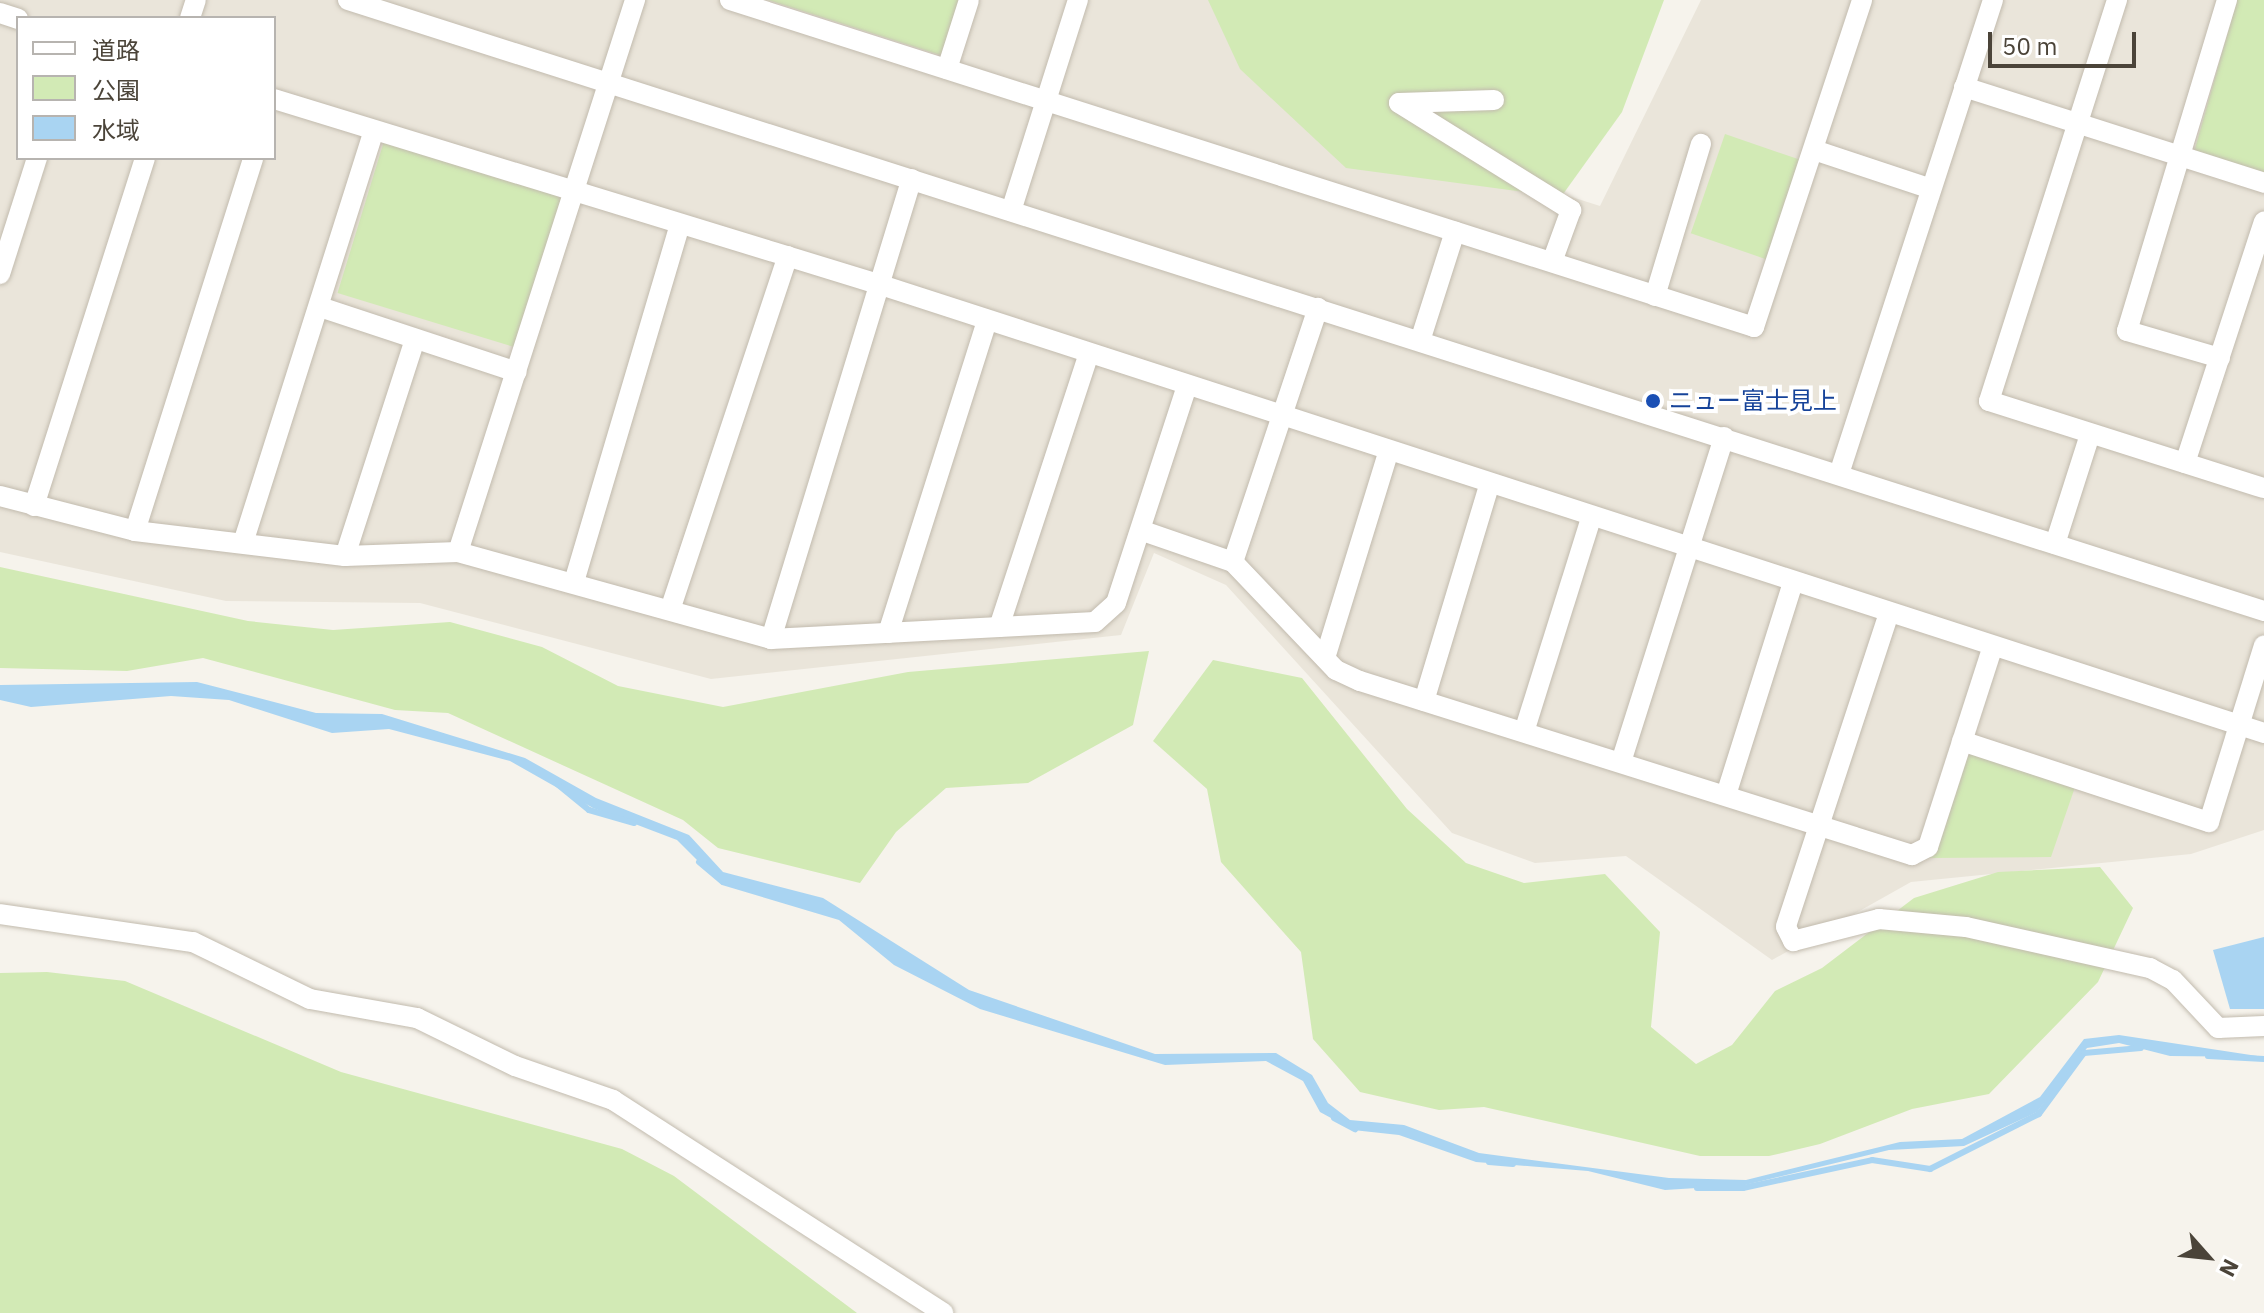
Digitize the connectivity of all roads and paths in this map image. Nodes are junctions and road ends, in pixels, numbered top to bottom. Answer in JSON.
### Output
{"nodes":[{"id":1,"x":348,"y":0,"type":"edge"},
{"id":2,"x":635,"y":0,"type":"edge"},
{"id":3,"x":730,"y":0,"type":"edge"},
{"id":4,"x":969,"y":0,"type":"edge"},
{"id":5,"x":1078,"y":0,"type":"edge"},
{"id":6,"x":1862,"y":0,"type":"edge"},
{"id":7,"x":1993,"y":0,"type":"edge"},
{"id":8,"x":2117,"y":0,"type":"edge"},
{"id":9,"x":2227,"y":0,"type":"edge"},
{"id":10,"x":758,"y":4,"type":"edge"},
{"id":11,"x":947,"y":69,"type":"junction"},
{"id":12,"x":608,"y":83,"type":"junction"},
{"id":13,"x":1964,"y":87,"type":"junction"},
{"id":14,"x":276,"y":100,"type":"edge"},
{"id":15,"x":1494,"y":100,"type":"dead end"},
{"id":16,"x":1047,"y":101,"type":"junction"},
{"id":17,"x":2078,"y":124,"type":"junction"},
{"id":18,"x":374,"y":131,"type":"junction"},
{"id":19,"x":1701,"y":144,"type":"dead end"},
{"id":20,"x":1814,"y":150,"type":"junction"},
{"id":21,"x":2180,"y":157,"type":"junction"},
{"id":22,"x":36,"y":160,"type":"edge"},
{"id":23,"x":144,"y":160,"type":"edge"},
{"id":24,"x":252,"y":160,"type":"edge"},
{"id":25,"x":912,"y":179,"type":"junction"},
{"id":26,"x":2264,"y":183,"type":"edge"},
{"id":27,"x":1931,"y":189,"type":"junction"},
{"id":28,"x":573,"y":194,"type":"junction"},
{"id":29,"x":1011,"y":211,"type":"junction"},
{"id":30,"x":2264,"y":222,"type":"edge"},
{"id":31,"x":680,"y":225,"type":"junction"},
{"id":32,"x":1455,"y":231,"type":"junction"},
{"id":33,"x":788,"y":256,"type":"junction"},
{"id":34,"x":1552,"y":262,"type":"junction"},
{"id":35,"x":0,"y":274,"type":"edge"},
{"id":36,"x":878,"y":284,"type":"junction"},
{"id":37,"x":1655,"y":296,"type":"junction"},
{"id":38,"x":320,"y":307,"type":"junction"},
{"id":39,"x":1318,"y":308,"type":"junction"},
{"id":40,"x":987,"y":321,"type":"junction"},
{"id":41,"x":415,"y":339,"type":"junction"},
{"id":42,"x":1420,"y":341,"type":"junction"},
{"id":43,"x":1088,"y":357,"type":"junction"},
{"id":44,"x":2220,"y":358,"type":"junction"},
{"id":45,"x":517,"y":372,"type":"junction"},
{"id":46,"x":1186,"y":389,"type":"junction"},
{"id":47,"x":1282,"y":419,"type":"junction"},
{"id":48,"x":2090,"y":434,"type":"junction"},
{"id":49,"x":1724,"y":437,"type":"junction"},
{"id":50,"x":1388,"y":453,"type":"junction"},
{"id":51,"x":2185,"y":463,"type":"junction"},
{"id":52,"x":1839,"y":474,"type":"junction"},
{"id":53,"x":1489,"y":486,"type":"junction"},
{"id":54,"x":2264,"y":488,"type":"edge"},
{"id":55,"x":0,"y":496,"type":"edge"},
{"id":56,"x":34,"y":506,"type":"junction"},
{"id":57,"x":1591,"y":518,"type":"junction"},
{"id":58,"x":135,"y":531,"type":"junction"},
{"id":59,"x":1143,"y":531,"type":"junction"},
{"id":60,"x":243,"y":543,"type":"junction"},
{"id":61,"x":2055,"y":544,"type":"junction"},
{"id":62,"x":1689,"y":550,"type":"junction"},
{"id":63,"x":458,"y":552,"type":"junction"},
{"id":64,"x":345,"y":556,"type":"junction"},
{"id":65,"x":1233,"y":562,"type":"junction"},
{"id":66,"x":574,"y":582,"type":"junction"},
{"id":67,"x":1793,"y":582,"type":"junction"},
{"id":68,"x":670,"y":610,"type":"junction"},
{"id":69,"x":2264,"y":611,"type":"edge"},
{"id":70,"x":1889,"y":613,"type":"junction"},
{"id":71,"x":999,"y":627,"type":"junction"},
{"id":72,"x":888,"y":633,"type":"junction"},
{"id":73,"x":771,"y":639,"type":"junction"},
{"id":74,"x":2264,"y":645,"type":"edge"},
{"id":75,"x":1993,"y":646,"type":"junction"},
{"id":76,"x":1325,"y":658,"type":"junction"},
{"id":77,"x":1424,"y":701,"type":"junction"},
{"id":78,"x":2242,"y":726,"type":"junction"},
{"id":79,"x":1524,"y":732,"type":"junction"},
{"id":80,"x":2264,"y":733,"type":"edge"},
{"id":81,"x":1962,"y":741,"type":"junction"},
{"id":82,"x":1621,"y":762,"type":"junction"},
{"id":83,"x":1726,"y":795,"type":"junction"},
{"id":84,"x":1821,"y":825,"type":"junction"},
{"id":85,"x":0,"y":914,"type":"edge"},
{"id":86,"x":2264,"y":1026,"type":"edge"},
{"id":87,"x":943,"y":1313,"type":"edge"}],
"edges":[{"from":1,"to":12,"type":"street"},
{"from":2,"to":12,"type":"street"},
{"from":3,"to":10,"type":"street"},
{"from":4,"to":11,"type":"street"},
{"from":5,"to":16,"type":"street"},
{"from":6,"to":20,"type":"street"},
{"from":7,"to":13,"type":"street"},
{"from":8,"to":17,"type":"street"},
{"from":9,"to":21,"type":"street"},
{"from":10,"to":11,"type":"street"},
{"from":11,"to":16,"type":"street"},
{"from":12,"to":25,"type":"street"},
{"from":12,"to":28,"type":"street"},
{"from":13,"to":17,"type":"street"},
{"from":13,"to":27,"type":"street"},
{"from":14,"to":18,"type":"street"},
{"from":15,"to":34,"type":"street"},
{"from":16,"to":29,"type":"street"},
{"from":16,"to":32,"type":"street"},
{"from":17,"to":21,"type":"street"},
{"from":17,"to":48,"type":"street"},
{"from":18,"to":28,"type":"street"},
{"from":18,"to":38,"type":"street"},
{"from":19,"to":37,"type":"street"},
{"from":20,"to":27,"type":"street"},
{"from":20,"to":37,"type":"street"},
{"from":21,"to":26,"type":"street"},
{"from":21,"to":44,"type":"street"},
{"from":22,"to":35,"type":"street"},
{"from":23,"to":56,"type":"street"},
{"from":24,"to":58,"type":"street"},
{"from":25,"to":29,"type":"street"},
{"from":25,"to":36,"type":"street"},
{"from":27,"to":52,"type":"street"},
{"from":28,"to":31,"type":"street"},
{"from":28,"to":45,"type":"street"},
{"from":29,"to":39,"type":"street"},
{"from":30,"to":44,"type":"street"},
{"from":31,"to":33,"type":"street"},
{"from":31,"to":66,"type":"street"},
{"from":32,"to":34,"type":"street"},
{"from":32,"to":42,"type":"street"},
{"from":33,"to":36,"type":"street"},
{"from":33,"to":68,"type":"street"},
{"from":34,"to":37,"type":"street"},
{"from":36,"to":40,"type":"street"},
{"from":36,"to":73,"type":"street"},
{"from":38,"to":41,"type":"street"},
{"from":38,"to":60,"type":"street"},
{"from":39,"to":42,"type":"street"},
{"from":39,"to":47,"type":"street"},
{"from":40,"to":43,"type":"street"},
{"from":40,"to":72,"type":"street"},
{"from":41,"to":45,"type":"street"},
{"from":41,"to":64,"type":"street"},
{"from":42,"to":49,"type":"street"},
{"from":43,"to":46,"type":"street"},
{"from":43,"to":71,"type":"street"},
{"from":44,"to":51,"type":"street"},
{"from":45,"to":63,"type":"street"},
{"from":46,"to":47,"type":"street"},
{"from":46,"to":59,"type":"street"},
{"from":47,"to":50,"type":"street"},
{"from":47,"to":65,"type":"street"},
{"from":48,"to":51,"type":"street"},
{"from":48,"to":61,"type":"street"},
{"from":49,"to":52,"type":"street"},
{"from":49,"to":62,"type":"street"},
{"from":50,"to":53,"type":"street"},
{"from":50,"to":76,"type":"street"},
{"from":51,"to":54,"type":"street"},
{"from":52,"to":61,"type":"street"},
{"from":53,"to":57,"type":"street"},
{"from":53,"to":77,"type":"street"},
{"from":55,"to":56,"type":"street"},
{"from":56,"to":58,"type":"street"},
{"from":57,"to":62,"type":"street"},
{"from":57,"to":79,"type":"street"},
{"from":58,"to":60,"type":"street"},
{"from":59,"to":65,"type":"street"},
{"from":59,"to":71,"type":"street"},
{"from":60,"to":64,"type":"street"},
{"from":61,"to":69,"type":"street"},
{"from":62,"to":67,"type":"street"},
{"from":62,"to":82,"type":"street"},
{"from":63,"to":64,"type":"street"},
{"from":63,"to":66,"type":"street"},
{"from":65,"to":76,"type":"street"},
{"from":66,"to":68,"type":"street"},
{"from":67,"to":70,"type":"street"},
{"from":67,"to":83,"type":"street"},
{"from":68,"to":73,"type":"street"},
{"from":70,"to":75,"type":"street"},
{"from":70,"to":84,"type":"street"},
{"from":71,"to":72,"type":"street"},
{"from":72,"to":73,"type":"street"},
{"from":74,"to":78,"type":"street"},
{"from":75,"to":78,"type":"street"},
{"from":75,"to":81,"type":"street"},
{"from":76,"to":77,"type":"street"},
{"from":77,"to":79,"type":"street"},
{"from":78,"to":80,"type":"street"},
{"from":78,"to":81,"type":"street"},
{"from":79,"to":82,"type":"street"},
{"from":81,"to":84,"type":"street"},
{"from":82,"to":83,"type":"street"},
{"from":83,"to":84,"type":"street"},
{"from":84,"to":86,"type":"street"},
{"from":85,"to":87,"type":"street"}]}
